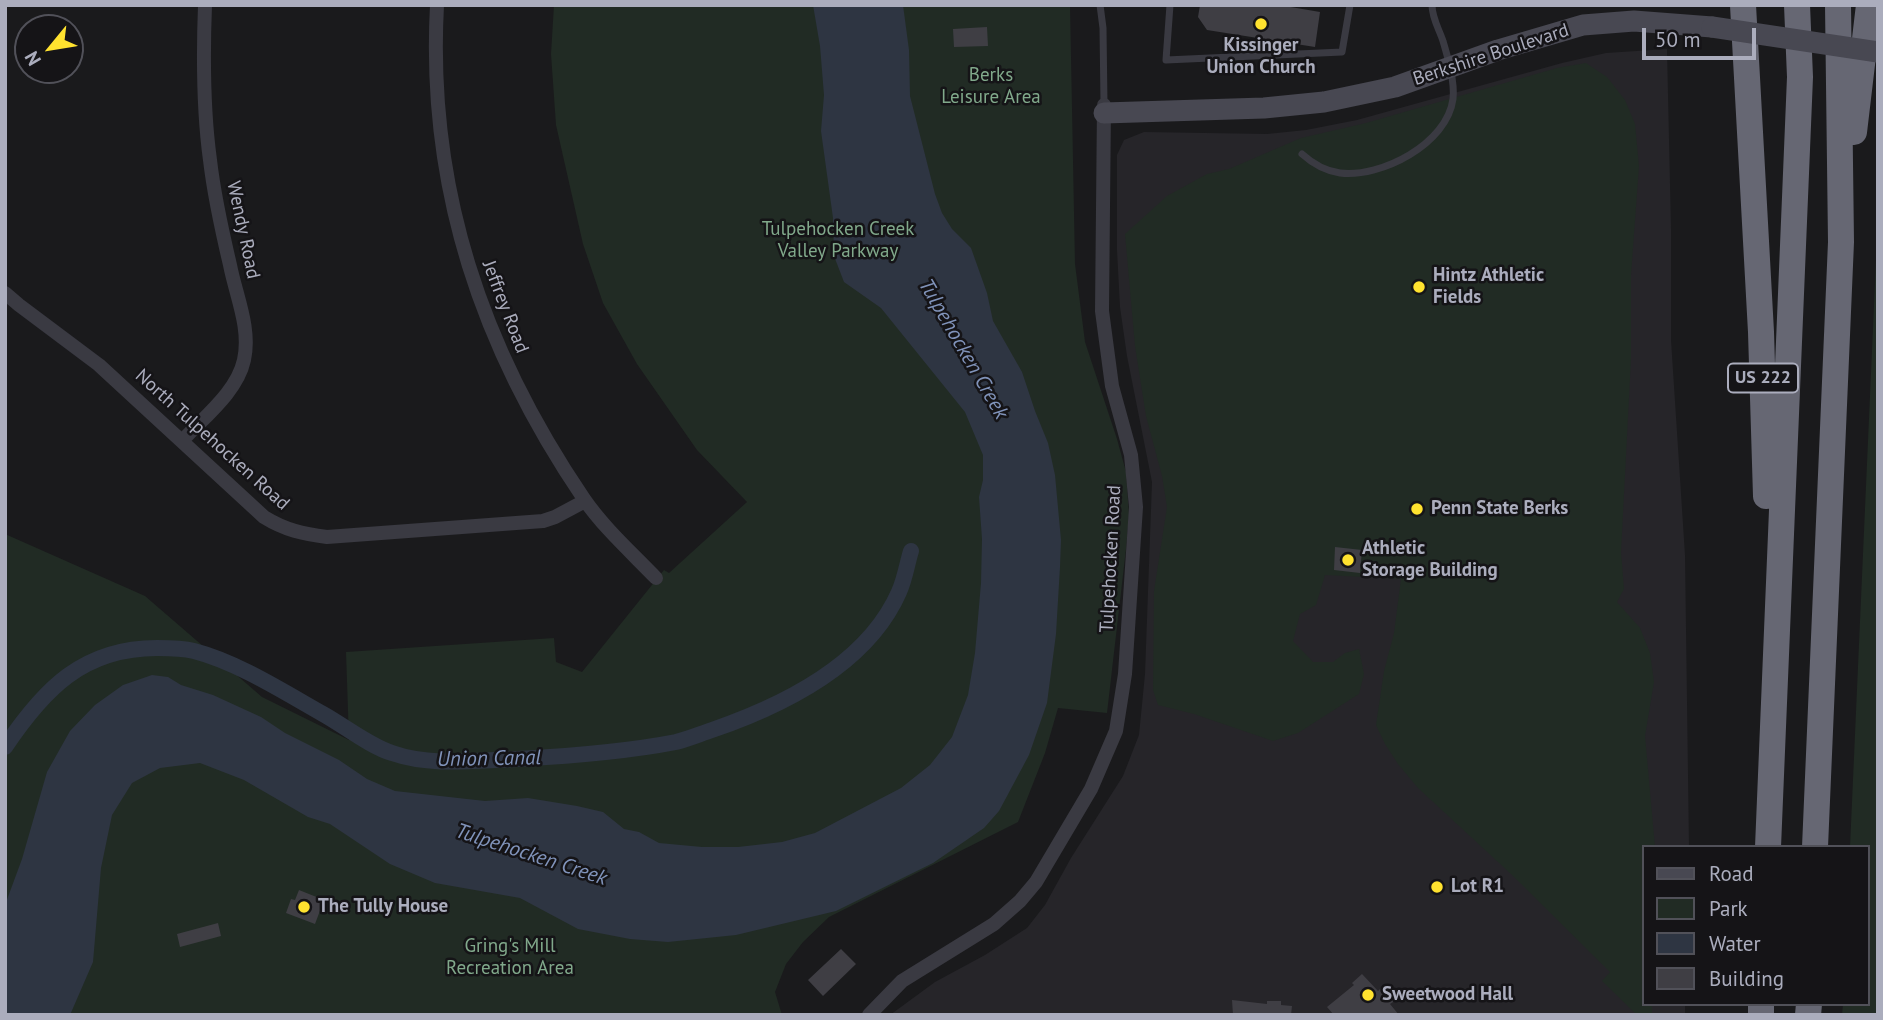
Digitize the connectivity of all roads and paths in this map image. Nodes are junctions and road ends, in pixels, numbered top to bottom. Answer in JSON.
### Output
{"nodes":[{"id":1,"x":205,"y":5,"type":"edge"},
{"id":2,"x":437,"y":5,"type":"edge"},
{"id":3,"x":1100,"y":5,"type":"edge"},
{"id":4,"x":1170,"y":5,"type":"edge"},
{"id":5,"x":1350,"y":5,"type":"edge"},
{"id":6,"x":1432,"y":5,"type":"edge"},
{"id":7,"x":1743,"y":5,"type":"edge"},
{"id":8,"x":1797,"y":5,"type":"edge"},
{"id":9,"x":1838,"y":5,"type":"edge"},
{"id":10,"x":1869,"y":5,"type":"edge"},
{"id":11,"x":1878,"y":51,"type":"edge"},
{"id":12,"x":1449,"y":68,"type":"junction"},
{"id":13,"x":1104,"y":108,"type":"junction"},
{"id":14,"x":1302,"y":154,"type":"dead end"},
{"id":15,"x":1840,"y":242,"type":"junction"},
{"id":16,"x":5,"y":293,"type":"edge"},
{"id":17,"x":183,"y":440,"type":"junction"},
{"id":18,"x":585,"y":501,"type":"junction"},
{"id":19,"x":656,"y":578,"type":"dead end"},
{"id":20,"x":1772,"y":750,"type":"junction"},
{"id":21,"x":1768,"y":845,"type":"edge"},
{"id":22,"x":1815,"y":845,"type":"edge"},
{"id":23,"x":869,"y":1015,"type":"edge"}],
"edges":[{"from":1,"to":17,"type":"street","name":"Wendy Road"},
{"from":2,"to":18,"type":"street","name":"Jeffrey Road"},
{"from":3,"to":13,"type":"lane","name":"Tulpehocken Road"},
{"from":4,"to":5,"type":"lane"},
{"from":6,"to":12,"type":"lane"},
{"from":7,"to":20,"type":"highway","number":"US 222"},
{"from":8,"to":20,"type":"highway"},
{"from":9,"to":15,"type":"highway"},
{"from":10,"to":15,"type":"highway"},
{"from":11,"to":12,"type":"street","name":"Berkshire Boulevard","bridge":true},
{"from":12,"to":13,"type":"street","name":"Berkshire Boulevard"},
{"from":12,"to":14,"type":"lane"},
{"from":13,"to":23,"type":"street","name":"Tulpehocken Road"},
{"from":15,"to":22,"type":"highway"},
{"from":16,"to":17,"type":"street","name":"North Tulpehocken Road"},
{"from":17,"to":18,"type":"street","name":"North Tulpehocken Road"},
{"from":18,"to":19,"type":"street","name":"Jeffrey Road"},
{"from":20,"to":21,"type":"highway","number":"US 222"}]}
